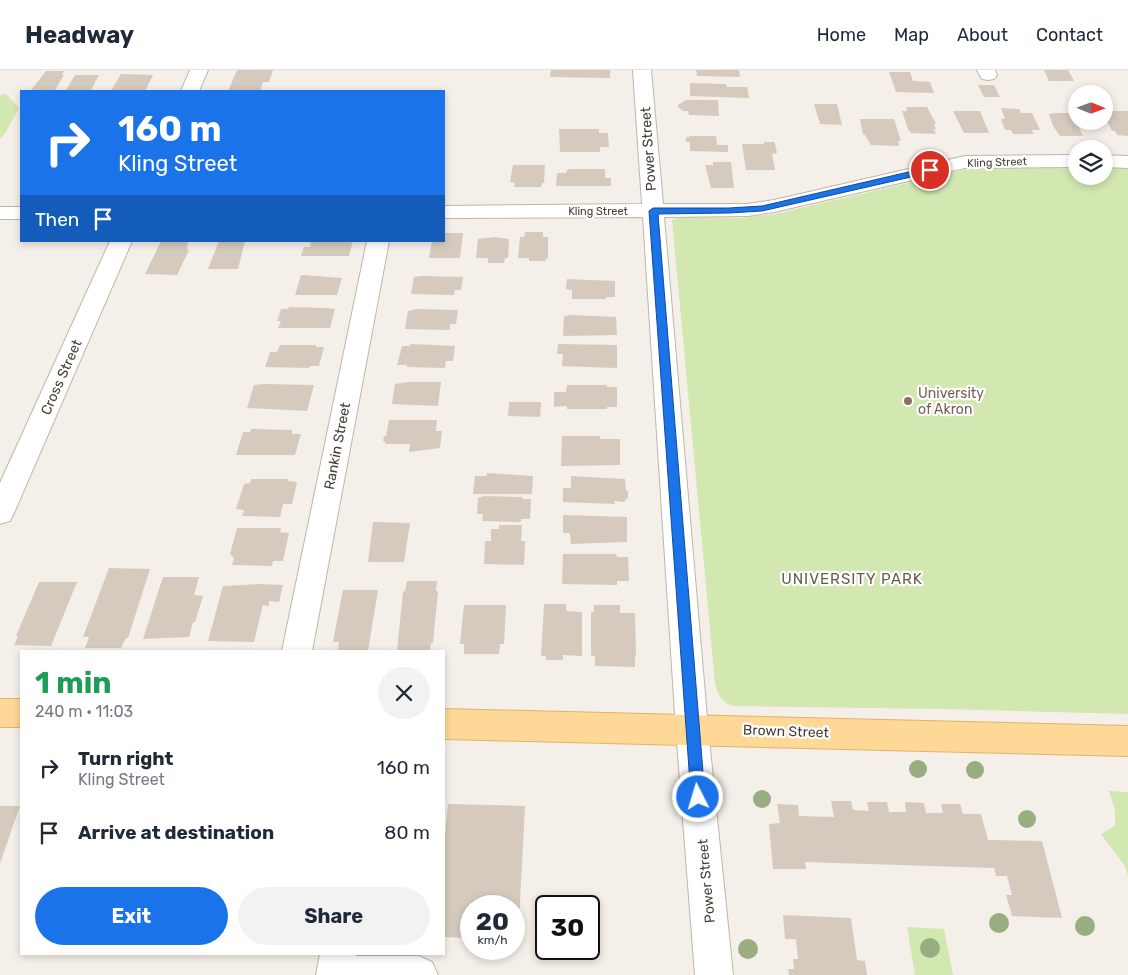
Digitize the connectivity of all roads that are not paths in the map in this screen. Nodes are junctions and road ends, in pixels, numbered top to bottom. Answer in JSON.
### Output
{"nodes":[{"id":1,"x":199,"y":70,"type":"edge"},
{"id":2,"x":642,"y":70,"type":"edge"},
{"id":3,"x":190,"y":90,"type":"edge"},
{"id":4,"x":1068,"y":161,"type":"edge"},
{"id":5,"x":1113,"y":161,"type":"edge"},
{"id":6,"x":1128,"y":162,"type":"edge"},
{"id":7,"x":653,"y":211,"type":"junction"},
{"id":8,"x":445,"y":212,"type":"edge"},
{"id":9,"x":0,"y":214,"type":"edge"},
{"id":10,"x":20,"y":214,"type":"edge"},
{"id":11,"x":121,"y":242,"type":"edge"},
{"id":12,"x":378,"y":242,"type":"edge"},
{"id":13,"x":0,"y":513,"type":"edge"},
{"id":14,"x":296,"y":650,"type":"edge"},
{"id":15,"x":0,"y":713,"type":"edge"},
{"id":16,"x":20,"y":713,"type":"edge"},
{"id":17,"x":445,"y":724,"type":"edge"},
{"id":18,"x":692,"y":729,"type":"junction"},
{"id":19,"x":1128,"y":741,"type":"edge"},
{"id":20,"x":338,"y":955,"type":"edge"},
{"id":21,"x":334,"y":975,"type":"edge"},
{"id":22,"x":419,"y":975,"type":"edge"},
{"id":23,"x":714,"y":975,"type":"edge"}],
"edges":[{"from":1,"to":3,"type":"street"},
{"from":2,"to":7,"type":"street","name":"Power Street"},
{"from":4,"to":7,"type":"street","name":"Kling Street"},
{"from":5,"to":6,"type":"street"},
{"from":7,"to":8,"type":"street","name":"Kling Street"},
{"from":7,"to":18,"type":"street","name":"Power Street"},
{"from":9,"to":10,"type":"street"},
{"from":11,"to":13,"type":"street","name":"Cross Street"},
{"from":12,"to":14,"type":"street","name":"Rankin Street"},
{"from":15,"to":16,"type":"main road"},
{"from":17,"to":18,"type":"main road","name":"Brown Street"},
{"from":18,"to":19,"type":"main road","name":"Brown Street"},
{"from":18,"to":23,"type":"street","name":"Power Street"},
{"from":20,"to":21,"type":"street"},
{"from":21,"to":22,"type":"street"}]}
